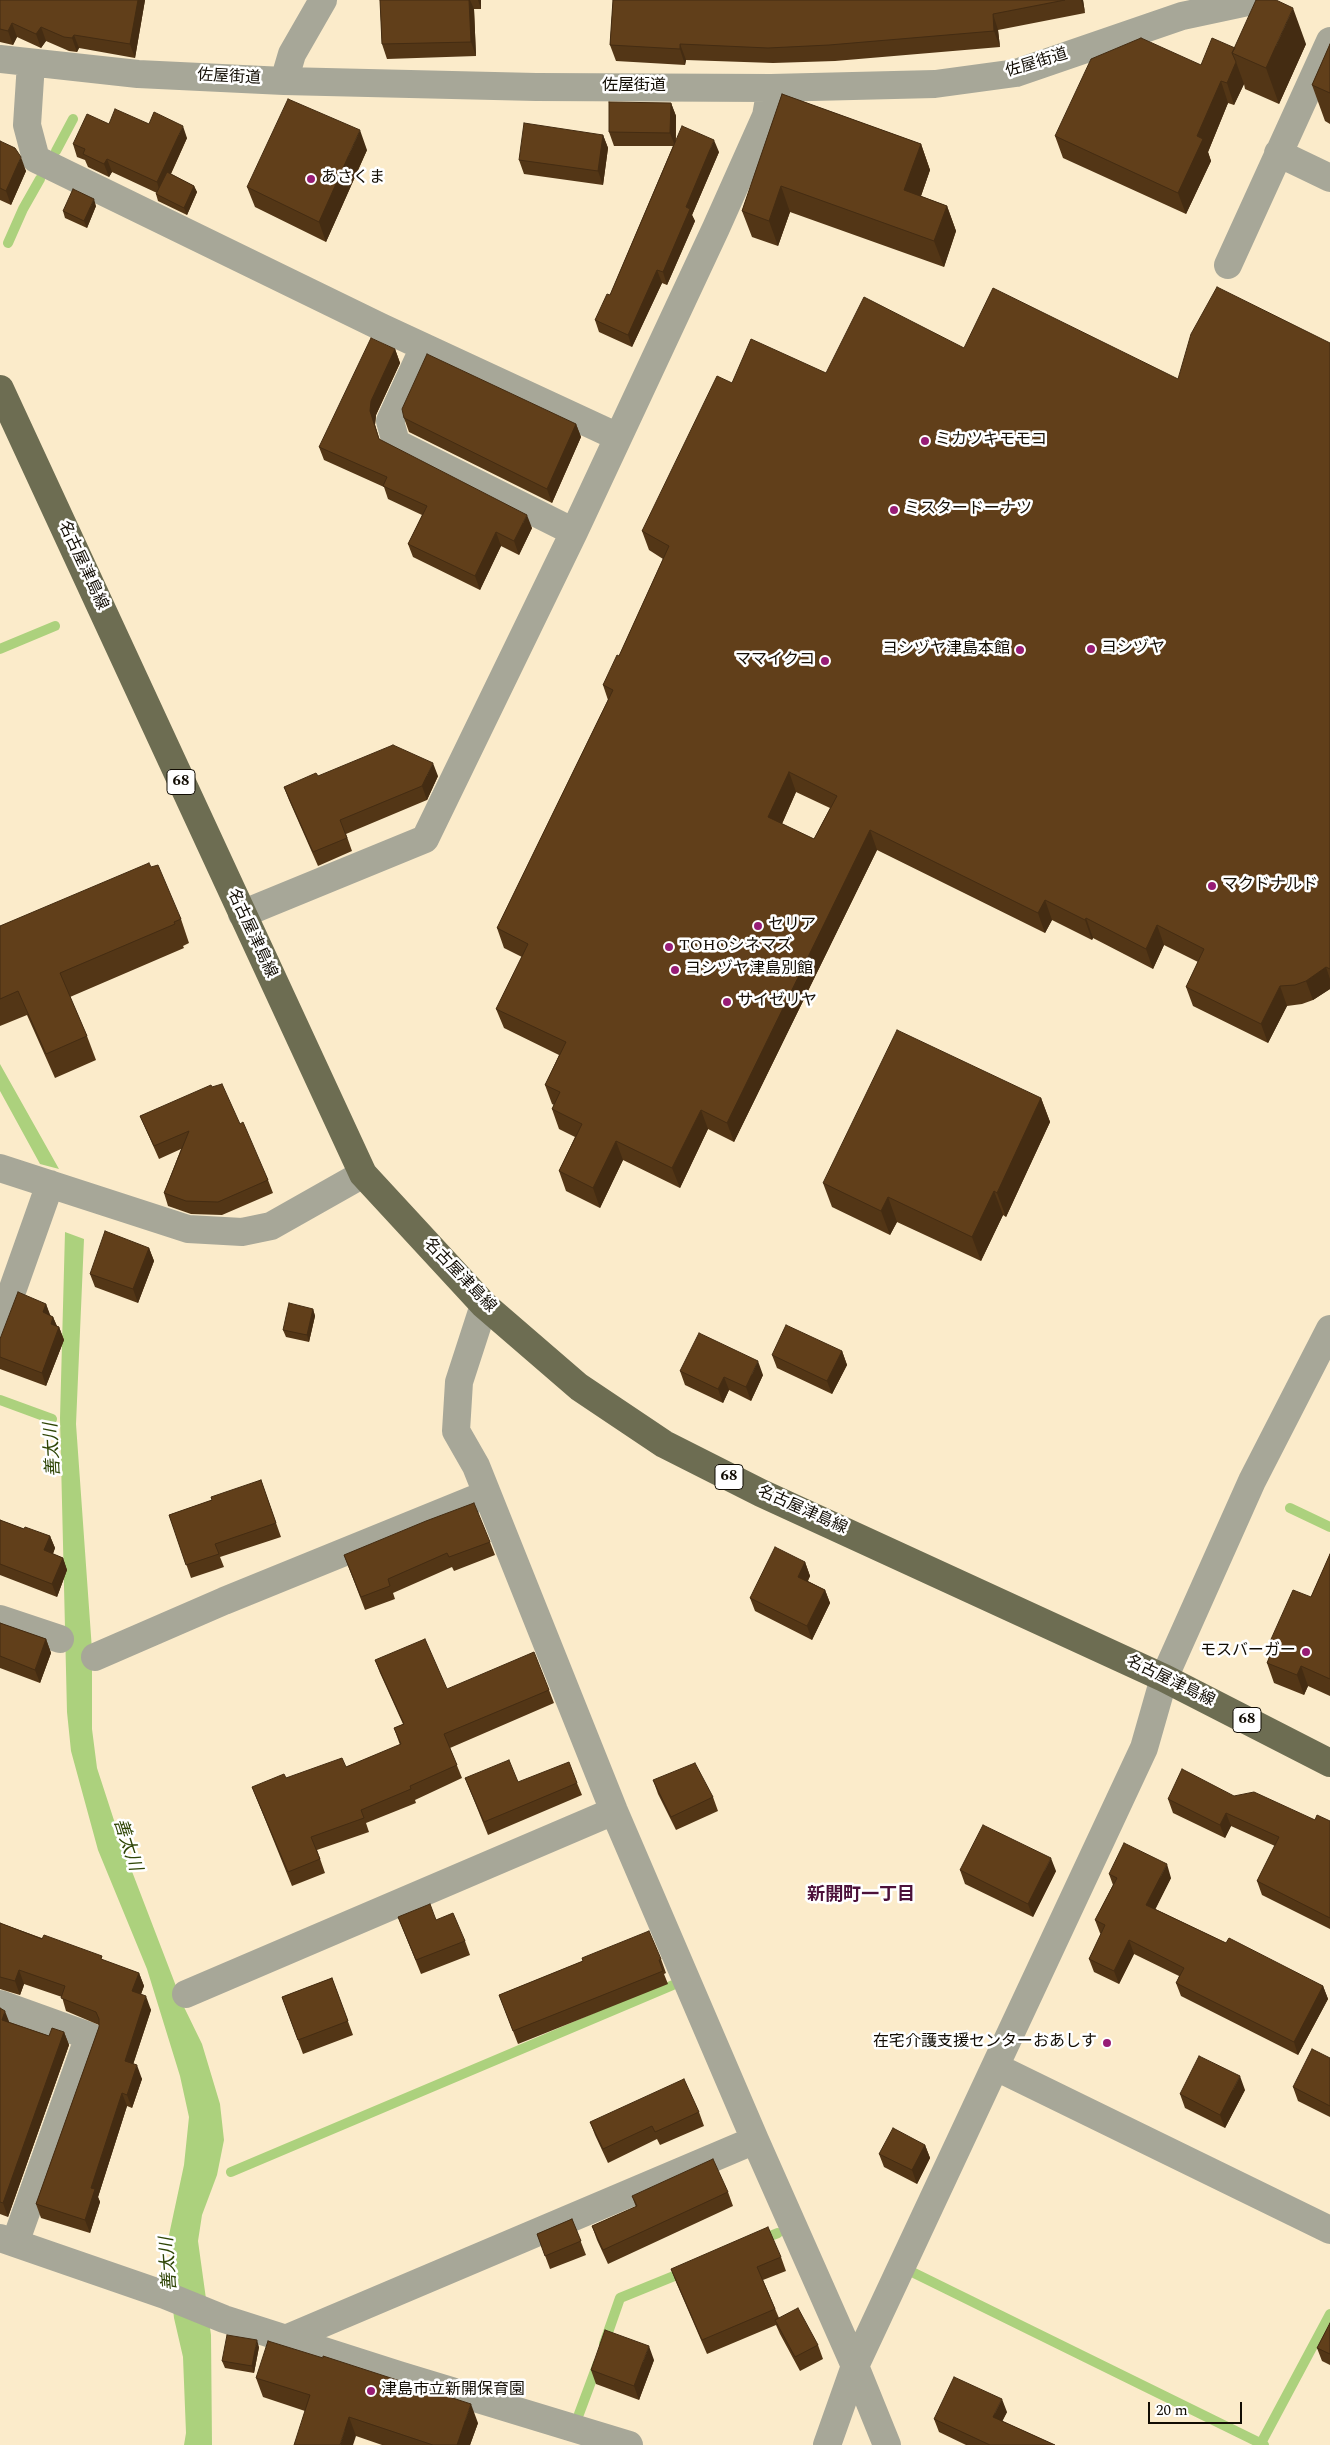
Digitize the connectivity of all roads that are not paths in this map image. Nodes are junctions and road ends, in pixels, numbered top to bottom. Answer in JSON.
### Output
{"nodes":[{"id":1,"x":323,"y":0,"type":"edge"},
{"id":2,"x":1257,"y":0,"type":"edge"},
{"id":3,"x":1330,"y":41,"type":"edge"},
{"id":4,"x":0,"y":59,"type":"edge"},
{"id":5,"x":31,"y":63,"type":"junction"},
{"id":6,"x":284,"y":81,"type":"junction"},
{"id":7,"x":771,"y":88,"type":"junction"},
{"id":8,"x":1278,"y":153,"type":"junction"},
{"id":9,"x":1330,"y":178,"type":"edge"},
{"id":10,"x":1228,"y":265,"type":"dead end"},
{"id":11,"x":424,"y":347,"type":"junction"},
{"id":12,"x":0,"y":390,"type":"edge"},
{"id":13,"x":618,"y":437,"type":"junction"},
{"id":14,"x":574,"y":532,"type":"junction"},
{"id":15,"x":242,"y":914,"type":"junction"},
{"id":16,"x":0,"y":1168,"type":"edge"},
{"id":17,"x":363,"y":1174,"type":"junction"},
{"id":18,"x":50,"y":1184,"type":"junction"},
{"id":19,"x":484,"y":1305,"type":"junction"},
{"id":20,"x":0,"y":1325,"type":"edge"},
{"id":21,"x":1330,"y":1329,"type":"edge"},
{"id":22,"x":487,"y":1494,"type":"junction"},
{"id":23,"x":0,"y":1619,"type":"edge"},
{"id":24,"x":60,"y":1640,"type":"dead end"},
{"id":25,"x":95,"y":1656,"type":"dead end"},
{"id":26,"x":1164,"y":1678,"type":"junction"},
{"id":27,"x":1330,"y":1763,"type":"edge"},
{"id":28,"x":614,"y":1811,"type":"junction"},
{"id":29,"x":186,"y":1994,"type":"dead end"},
{"id":30,"x":0,"y":2004,"type":"edge"},
{"id":31,"x":996,"y":2067,"type":"junction"},
{"id":32,"x":755,"y":2140,"type":"junction"},
{"id":33,"x":1330,"y":2230,"type":"edge"},
{"id":34,"x":7,"y":2240,"type":"edge"},
{"id":35,"x":288,"y":2338,"type":"junction"},
{"id":36,"x":855,"y":2366,"type":"junction"},
{"id":37,"x":629,"y":2445,"type":"edge"},
{"id":38,"x":827,"y":2445,"type":"edge"},
{"id":39,"x":887,"y":2445,"type":"edge"}],
"edges":[{"from":1,"to":6,"type":"street"},
{"from":2,"to":7,"type":"street","name":"佐屋街道"},
{"from":3,"to":8,"type":"street"},
{"from":4,"to":5,"type":"street","name":"佐屋街道"},
{"from":5,"to":6,"type":"street","name":"佐屋街道"},
{"from":5,"to":11,"type":"street"},
{"from":6,"to":7,"type":"street","name":"佐屋街道"},
{"from":7,"to":13,"type":"street"},
{"from":8,"to":9,"type":"street"},
{"from":8,"to":10,"type":"street"},
{"from":11,"to":13,"type":"street"},
{"from":11,"to":14,"type":"street"},
{"from":12,"to":15,"type":"main road","name":"名古屋津島線","number":"68"},
{"from":13,"to":14,"type":"street"},
{"from":14,"to":15,"type":"street"},
{"from":15,"to":17,"type":"main road","name":"名古屋津島線","number":"68"},
{"from":16,"to":18,"type":"street"},
{"from":17,"to":18,"type":"street"},
{"from":17,"to":19,"type":"main road","name":"名古屋津島線","number":"68"},
{"from":18,"to":20,"type":"street"},
{"from":19,"to":22,"type":"street"},
{"from":19,"to":26,"type":"main road","name":"名古屋津島線","number":"68"},
{"from":21,"to":26,"type":"street"},
{"from":22,"to":25,"type":"street"},
{"from":22,"to":28,"type":"street"},
{"from":23,"to":24,"type":"street"},
{"from":26,"to":27,"type":"main road","name":"名古屋津島線","number":"68"},
{"from":26,"to":31,"type":"street"},
{"from":28,"to":29,"type":"street"},
{"from":28,"to":32,"type":"street"},
{"from":30,"to":34,"type":"street"},
{"from":31,"to":33,"type":"street"},
{"from":31,"to":36,"type":"street"},
{"from":32,"to":35,"type":"street"},
{"from":32,"to":36,"type":"street"},
{"from":34,"to":35,"type":"street"},
{"from":35,"to":37,"type":"street"},
{"from":36,"to":38,"type":"street"},
{"from":36,"to":39,"type":"street"}]}
